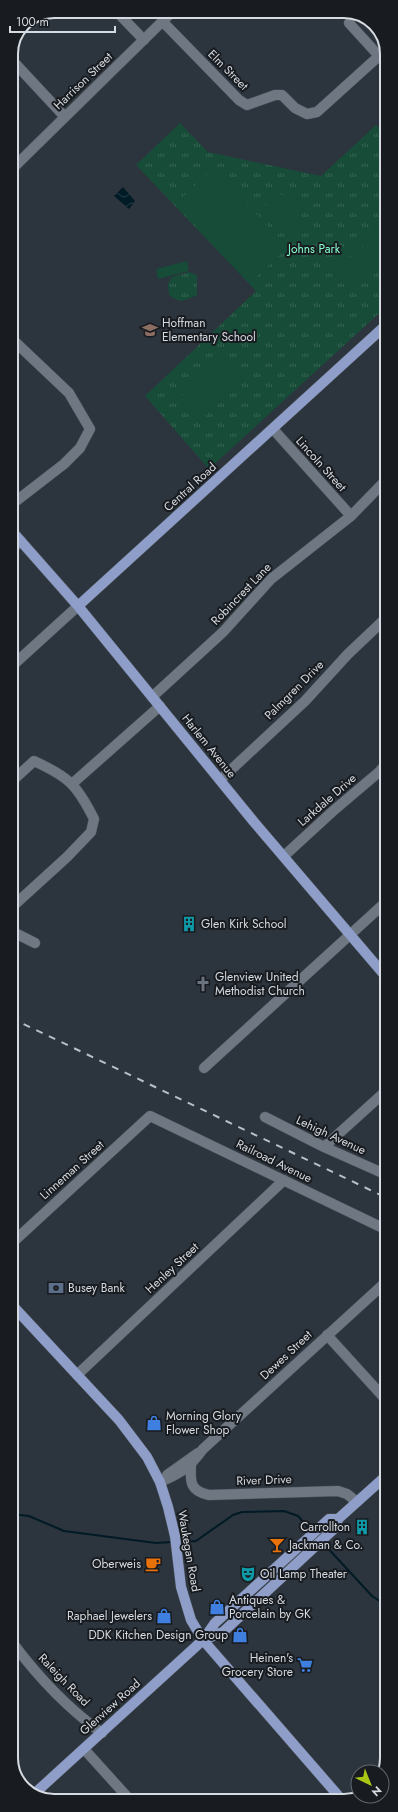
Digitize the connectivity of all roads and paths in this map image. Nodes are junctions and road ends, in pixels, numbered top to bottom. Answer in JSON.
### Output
{"nodes":[{"id":1,"x":123,"y":18,"type":"edge"},
{"id":2,"x":167,"y":18,"type":"edge"},
{"id":3,"x":163,"y":22,"type":"junction"},
{"id":4,"x":349,"y":23,"type":"dead end"},
{"id":5,"x":144,"y":40,"type":"junction"},
{"id":6,"x":379,"y":56,"type":"joint"},
{"id":7,"x":18,"y":67,"type":"edge"},
{"id":8,"x":65,"y":117,"type":"junction"},
{"id":9,"x":18,"y":163,"type":"edge"},
{"id":10,"x":380,"y":331,"type":"edge"},
{"id":11,"x":18,"y":343,"type":"edge"},
{"id":12,"x":273,"y":429,"type":"junction"},
{"id":13,"x":380,"y":486,"type":"edge"},
{"id":14,"x":18,"y":500,"type":"edge"},
{"id":15,"x":351,"y":516,"type":"junction"},
{"id":16,"x":18,"y":538,"type":"edge"},
{"id":17,"x":21,"y":541,"type":"junction"},
{"id":18,"x":18,"y":544,"type":"edge"},
{"id":19,"x":78,"y":606,"type":"junction"},
{"id":20,"x":380,"y":624,"type":"edge"},
{"id":21,"x":18,"y":661,"type":"edge"},
{"id":22,"x":152,"y":697,"type":"junction"},
{"id":23,"x":160,"y":706,"type":"junction"},
{"id":24,"x":380,"y":771,"type":"edge"},
{"id":25,"x":18,"y":776,"type":"edge"},
{"id":26,"x":220,"y":780,"type":"junction"},
{"id":27,"x":72,"y":783,"type":"junction"},
{"id":28,"x":284,"y":856,"type":"junction"},
{"id":29,"x":18,"y":902,"type":"edge"},
{"id":30,"x":380,"y":907,"type":"edge"},
{"id":31,"x":18,"y":934,"type":"edge"},
{"id":32,"x":349,"y":935,"type":"junction"},
{"id":33,"x":35,"y":943,"type":"dead end"},
{"id":34,"x":380,"y":970,"type":"edge"},
{"id":35,"x":204,"y":1068,"type":"dead end"},
{"id":36,"x":380,"y":1096,"type":"edge"},
{"id":37,"x":150,"y":1116,"type":"joint"},
{"id":38,"x":265,"y":1117,"type":"dead end"},
{"id":39,"x":324,"y":1147,"type":"junction"},
{"id":40,"x":380,"y":1172,"type":"edge"},
{"id":41,"x":284,"y":1180,"type":"junction"},
{"id":42,"x":380,"y":1227,"type":"edge"},
{"id":43,"x":18,"y":1237,"type":"edge"},
{"id":44,"x":380,"y":1287,"type":"edge"},
{"id":45,"x":18,"y":1311,"type":"edge"},
{"id":46,"x":327,"y":1335,"type":"junction"},
{"id":47,"x":77,"y":1375,"type":"junction"},
{"id":48,"x":380,"y":1393,"type":"edge"},
{"id":49,"x":203,"y":1449,"type":"junction"},
{"id":50,"x":191,"y":1465,"type":"junction"},
{"id":51,"x":380,"y":1481,"type":"edge"},
{"id":52,"x":160,"y":1482,"type":"junction"},
{"id":53,"x":356,"y":1502,"type":"junction"},
{"id":54,"x":338,"y":1519,"type":"junction"},
{"id":55,"x":203,"y":1640,"type":"junction"},
{"id":56,"x":18,"y":1650,"type":"edge"},
{"id":57,"x":102,"y":1733,"type":"junction"},
{"id":58,"x":84,"y":1749,"type":"junction"},
{"id":59,"x":38,"y":1790,"type":"edge"},
{"id":60,"x":125,"y":1794,"type":"edge"},
{"id":61,"x":337,"y":1794,"type":"edge"}],
"edges":[{"from":1,"to":5,"type":"street"},
{"from":2,"to":3,"type":"street","name":"Harrison Street"},
{"from":3,"to":5,"type":"street","name":"Harrison Street"},
{"from":3,"to":6,"type":"street","name":"Elm Street"},
{"from":4,"to":6,"type":"street"},
{"from":5,"to":8,"type":"street","name":"Harrison Street"},
{"from":7,"to":8,"type":"street"},
{"from":8,"to":9,"type":"street","name":"Harrison Street"},
{"from":10,"to":12,"type":"main road","name":"Central Road"},
{"from":11,"to":14,"type":"street"},
{"from":12,"to":15,"type":"street","name":"Lincoln Street"},
{"from":12,"to":19,"type":"main road","name":"Central Road"},
{"from":13,"to":15,"type":"street","name":"Robincrest Lane"},
{"from":15,"to":22,"type":"street","name":"Robincrest Lane"},
{"from":16,"to":17,"type":"main road","name":"Harlem Avenue"},
{"from":17,"to":18,"type":"street"},
{"from":17,"to":19,"type":"main road","name":"Harlem Avenue"},
{"from":19,"to":21,"type":"street","name":"Central Road"},
{"from":19,"to":22,"type":"main road","name":"Harlem Avenue"},
{"from":20,"to":26,"type":"street","name":"Palmgren Drive"},
{"from":22,"to":23,"type":"main road","name":"Harlem Avenue"},
{"from":23,"to":26,"type":"main road","name":"Harlem Avenue"},
{"from":23,"to":27,"type":"street"},
{"from":24,"to":28,"type":"street","name":"Larkdale Drive"},
{"from":25,"to":27,"type":"street"},
{"from":26,"to":28,"type":"main road","name":"Harlem Avenue"},
{"from":27,"to":29,"type":"street"},
{"from":28,"to":32,"type":"main road","name":"Harlem Avenue"},
{"from":30,"to":32,"type":"street"},
{"from":31,"to":33,"type":"street"},
{"from":32,"to":34,"type":"main road","name":"Harlem Avenue"},
{"from":32,"to":35,"type":"street"},
{"from":36,"to":39,"type":"street"},
{"from":37,"to":41,"type":"street","name":"Railroad Avenue"},
{"from":37,"to":43,"type":"street","name":"Linneman Street"},
{"from":38,"to":39,"type":"street","name":"Lehigh Avenue"},
{"from":39,"to":40,"type":"street","name":"Lehigh Avenue"},
{"from":41,"to":42,"type":"street","name":"Railroad Avenue"},
{"from":41,"to":47,"type":"street","name":"Henley Street"},
{"from":44,"to":46,"type":"street","name":"Dewes Street"},
{"from":45,"to":47,"type":"main road","name":"Waukegan Road"},
{"from":46,"to":48,"type":"street"},
{"from":46,"to":49,"type":"street","name":"Dewes Street"},
{"from":47,"to":52,"type":"main road","name":"Waukegan Road"},
{"from":49,"to":50,"type":"street","name":"Dewes Street"},
{"from":49,"to":52,"type":"street","name":"Dewes Street"},
{"from":50,"to":52,"type":"street","name":"Dewes Street"},
{"from":50,"to":53,"type":"street","name":"River Drive"},
{"from":51,"to":53,"type":"main road","name":"Glenview Road"},
{"from":52,"to":55,"type":"main road","name":"Waukegan Road"},
{"from":53,"to":54,"type":"main road","name":"Glenview Road"},
{"from":54,"to":55,"type":"main road","name":"Glenview Road"},
{"from":54,"to":55,"type":"main road","name":"Glenview Road"},
{"from":55,"to":57,"type":"main road","name":"Glenview Road"},
{"from":55,"to":61,"type":"main road","name":"Waukegan Road"},
{"from":56,"to":57,"type":"street","name":"Raleigh Road"},
{"from":57,"to":58,"type":"main road","name":"Glenview Road"},
{"from":58,"to":59,"type":"main road","name":"Glenview Road"},
{"from":58,"to":60,"type":"street"}]}
